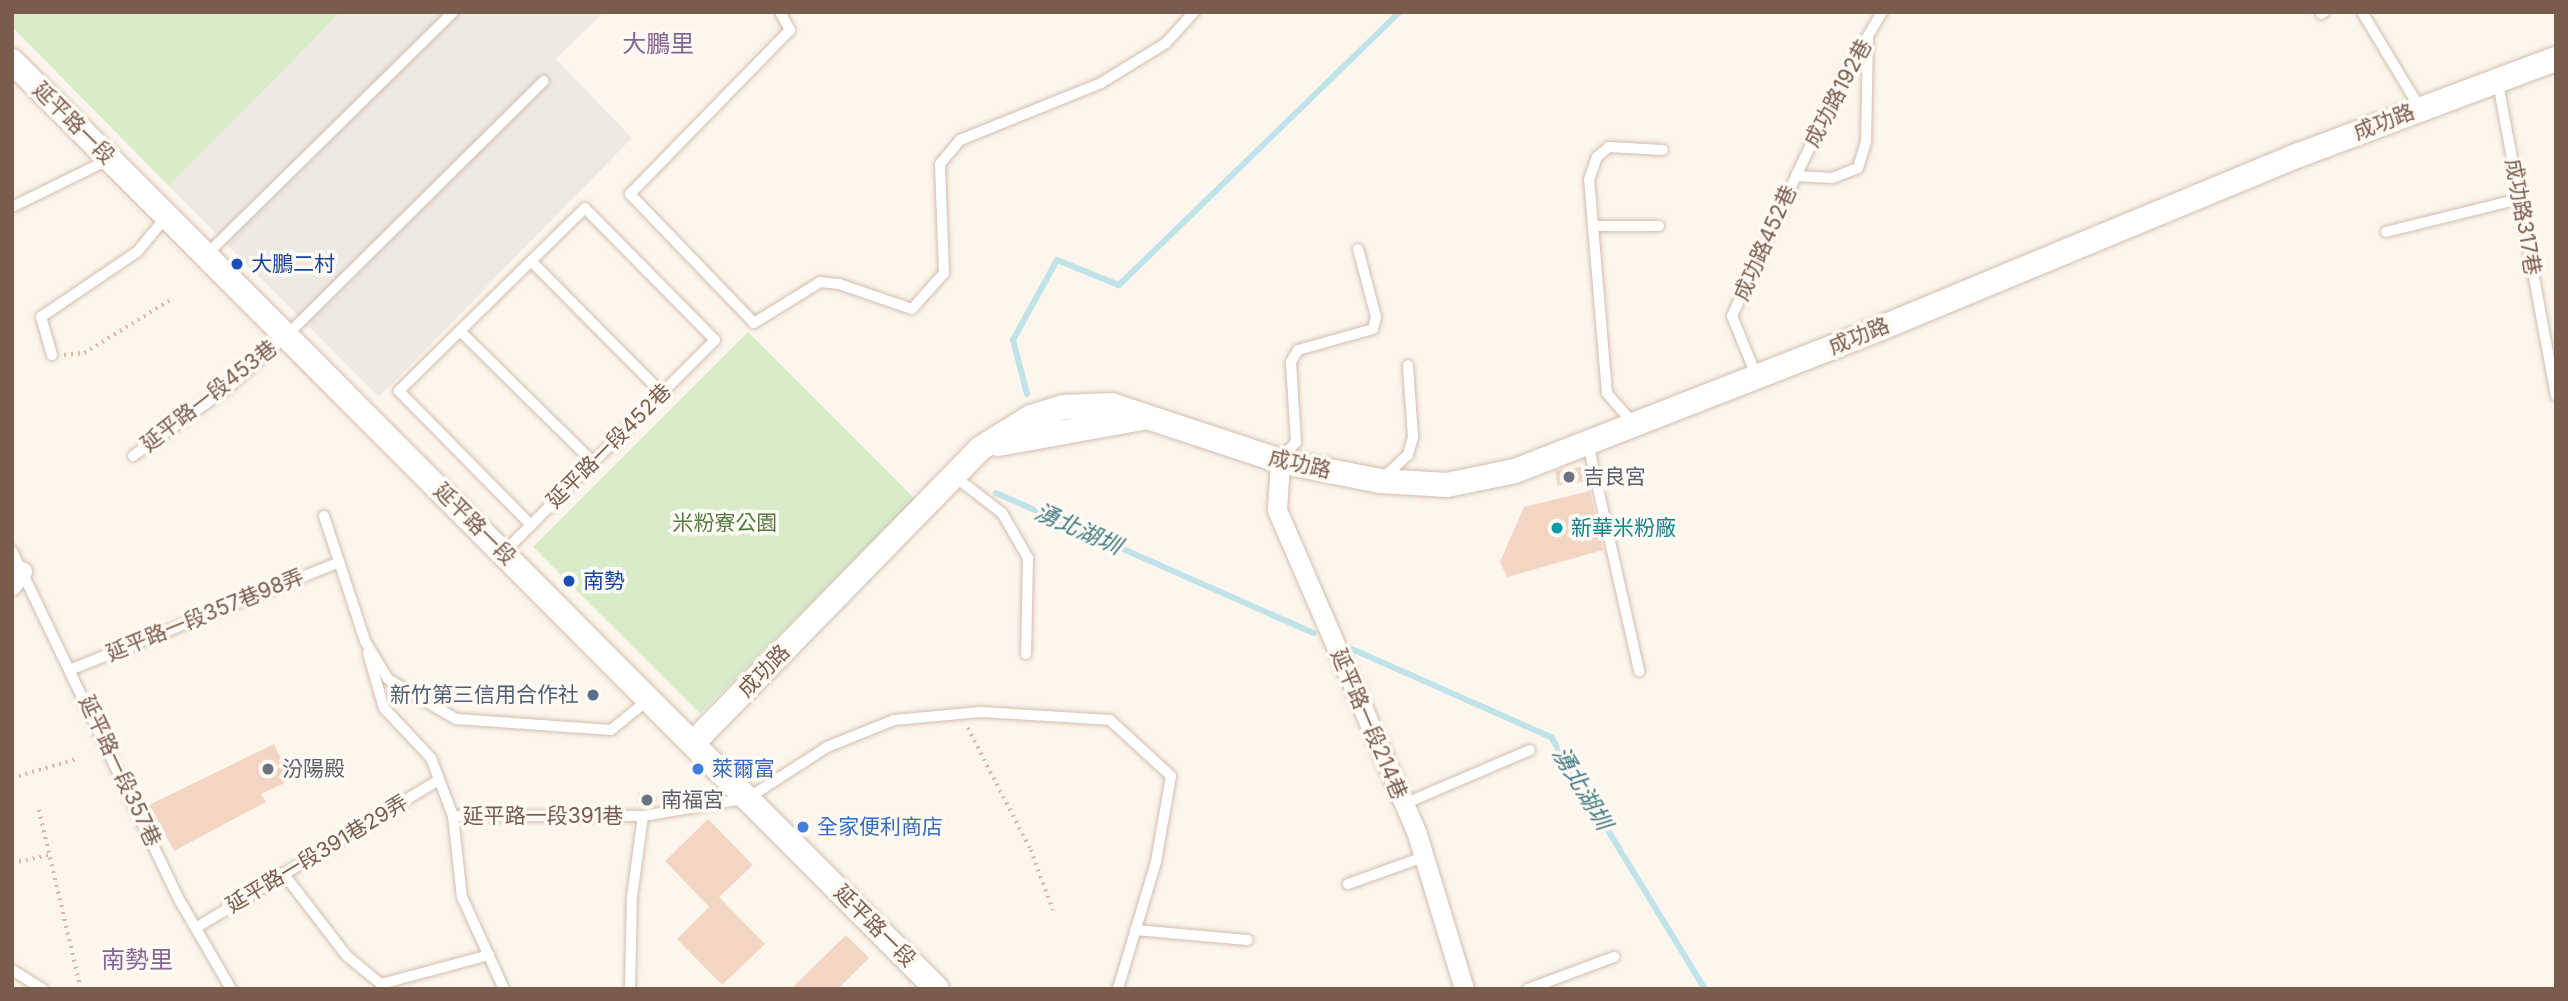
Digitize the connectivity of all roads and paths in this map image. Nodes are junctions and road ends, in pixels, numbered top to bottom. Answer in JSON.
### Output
{"nodes":[{"id":1,"x":453,"y":12,"type":"edge"},
{"id":2,"x":780,"y":12,"type":"edge"},
{"id":3,"x":1194,"y":12,"type":"edge"},
{"id":4,"x":1882,"y":12,"type":"edge"},
{"id":5,"x":2362,"y":12,"type":"edge"},
{"id":6,"x":1868,"y":36,"type":"junction"},
{"id":7,"x":2556,"y":59,"type":"edge"},
{"id":8,"x":12,"y":61,"type":"edge"},
{"id":9,"x":2497,"y":79,"type":"junction"},
{"id":10,"x":544,"y":81,"type":"dead end"},
{"id":11,"x":2420,"y":108,"type":"junction"},
{"id":12,"x":1663,"y":150,"type":"dead end"},
{"id":13,"x":110,"y":159,"type":"junction"},
{"id":14,"x":1796,"y":176,"type":"junction"},
{"id":15,"x":2519,"y":199,"type":"junction"},
{"id":16,"x":12,"y":207,"type":"edge"},
{"id":17,"x":167,"y":216,"type":"junction"},
{"id":18,"x":1593,"y":226,"type":"junction"},
{"id":19,"x":1659,"y":226,"type":"dead end"},
{"id":20,"x":2386,"y":232,"type":"dead end"},
{"id":21,"x":1358,"y":249,"type":"dead end"},
{"id":22,"x":206,"y":256,"type":"junction"},
{"id":23,"x":531,"y":261,"type":"junction"},
{"id":24,"x":169,"y":301,"type":"dead end"},
{"id":25,"x":460,"y":331,"type":"junction"},
{"id":26,"x":285,"y":337,"type":"junction"},
{"id":27,"x":52,"y":355,"type":"joint"},
{"id":28,"x":1408,"y":365,"type":"dead end"},
{"id":29,"x":1757,"y":377,"type":"junction"},
{"id":30,"x":662,"y":393,"type":"junction"},
{"id":31,"x":2556,"y":396,"type":"edge"},
{"id":32,"x":1634,"y":425,"type":"junction"},
{"id":33,"x":1588,"y":444,"type":"junction"},
{"id":34,"x":133,"y":456,"type":"dead end"},
{"id":35,"x":1280,"y":461,"type":"junction"},
{"id":36,"x":593,"y":463,"type":"junction"},
{"id":37,"x":953,"y":476,"type":"junction"},
{"id":38,"x":1380,"y":481,"type":"junction"},
{"id":39,"x":324,"y":516,"type":"dead end"},
{"id":40,"x":531,"y":525,"type":"junction"},
{"id":41,"x":12,"y":551,"type":"edge"},
{"id":42,"x":504,"y":552,"type":"junction"},
{"id":43,"x":339,"y":562,"type":"junction"},
{"id":44,"x":17,"y":578,"type":"edge"},
{"id":45,"x":365,"y":641,"type":"junction"},
{"id":46,"x":1026,"y":654,"type":"dead end"},
{"id":47,"x":72,"y":669,"type":"junction"},
{"id":48,"x":1639,"y":671,"type":"dead end"},
{"id":49,"x":649,"y":699,"type":"junction"},
{"id":50,"x":961,"y":714,"type":"junction"},
{"id":51,"x":693,"y":743,"type":"junction"},
{"id":52,"x":1530,"y":750,"type":"dead end"},
{"id":53,"x":79,"y":758,"type":"dead end"},
{"id":54,"x":12,"y":778,"type":"edge"},
{"id":55,"x":439,"y":780,"type":"junction"},
{"id":56,"x":748,"y":797,"type":"junction"},
{"id":57,"x":1404,"y":804,"type":"junction"},
{"id":58,"x":39,"y":810,"type":"dead end"},
{"id":59,"x":453,"y":816,"type":"junction"},
{"id":60,"x":643,"y":816,"type":"junction"},
{"id":61,"x":50,"y":855,"type":"junction"},
{"id":62,"x":1424,"y":857,"type":"junction"},
{"id":63,"x":12,"y":863,"type":"edge"},
{"id":64,"x":283,"y":873,"type":"junction"},
{"id":65,"x":1348,"y":884,"type":"dead end"},
{"id":66,"x":1053,"y":910,"type":"dead end"},
{"id":67,"x":196,"y":928,"type":"junction"},
{"id":68,"x":1135,"y":930,"type":"junction"},
{"id":69,"x":1248,"y":940,"type":"dead end"},
{"id":70,"x":489,"y":955,"type":"junction"},
{"id":71,"x":1614,"y":957,"type":"dead end"},
{"id":72,"x":12,"y":970,"type":"edge"},
{"id":73,"x":382,"y":986,"type":"edge"},
{"id":74,"x":43,"y":989,"type":"edge"},
{"id":75,"x":81,"y":989,"type":"edge"},
{"id":76,"x":231,"y":989,"type":"edge"},
{"id":77,"x":505,"y":989,"type":"edge"},
{"id":78,"x":630,"y":989,"type":"edge"},
{"id":79,"x":937,"y":989,"type":"edge"},
{"id":80,"x":1118,"y":989,"type":"edge"},
{"id":81,"x":1464,"y":989,"type":"edge"},
{"id":82,"x":1528,"y":989,"type":"edge"}],
"edges":[{"from":1,"to":22,"type":"lane"},
{"from":2,"to":3,"type":"lane"},
{"from":4,"to":6,"type":"lane","name":"成功路192巷"},
{"from":5,"to":11,"type":"lane"},
{"from":6,"to":14,"type":"lane","name":"成功路192巷"},
{"from":6,"to":14,"type":"lane","name":"成功路452巷"},
{"from":7,"to":9,"type":"street","name":"成功路"},
{"from":8,"to":13,"type":"street","name":"延平路一段"},
{"from":9,"to":11,"type":"street","name":"成功路"},
{"from":9,"to":15,"type":"lane","name":"成功路317巷"},
{"from":10,"to":26,"type":"lane","name":"延平路一段453巷"},
{"from":11,"to":29,"type":"street","name":"成功路"},
{"from":12,"to":18,"type":"lane"},
{"from":13,"to":16,"type":"lane"},
{"from":13,"to":17,"type":"street","name":"延平路一段"},
{"from":14,"to":29,"type":"lane","name":"成功路452巷"},
{"from":15,"to":20,"type":"lane"},
{"from":15,"to":31,"type":"lane","name":"成功路317巷"},
{"from":17,"to":22,"type":"street","name":"延平路一段"},
{"from":17,"to":27,"type":"lane"},
{"from":18,"to":19,"type":"lane"},
{"from":18,"to":32,"type":"lane"},
{"from":21,"to":35,"type":"lane"},
{"from":22,"to":26,"type":"street","name":"延平路一段"},
{"from":23,"to":25,"type":"lane"},
{"from":23,"to":30,"type":"lane"},
{"from":23,"to":30,"type":"lane","name":"延平路一段452巷"},
{"from":24,"to":27,"type":"path"},
{"from":25,"to":36,"type":"lane"},
{"from":25,"to":40,"type":"lane"},
{"from":26,"to":34,"type":"lane","name":"延平路一段453巷"},
{"from":26,"to":42,"type":"street","name":"延平路一段"},
{"from":28,"to":38,"type":"lane"},
{"from":29,"to":32,"type":"street","name":"成功路"},
{"from":30,"to":36,"type":"lane","name":"延平路一段452巷"},
{"from":32,"to":33,"type":"street","name":"成功路"},
{"from":33,"to":38,"type":"street","name":"成功路"},
{"from":33,"to":48,"type":"lane"},
{"from":35,"to":37,"type":"street","name":"成功路"},
{"from":35,"to":38,"type":"street","name":"成功路"},
{"from":35,"to":57,"type":"street","name":"延平路一段214巷"},
{"from":36,"to":40,"type":"lane","name":"延平路一段452巷"},
{"from":37,"to":46,"type":"lane"},
{"from":37,"to":51,"type":"street","name":"成功路"},
{"from":39,"to":43,"type":"lane"},
{"from":40,"to":42,"type":"lane","name":"延平路一段452巷"},
{"from":41,"to":44,"type":"lane","name":"延平路一段357巷"},
{"from":42,"to":49,"type":"street","name":"延平路一段"},
{"from":43,"to":45,"type":"lane"},
{"from":43,"to":47,"type":"lane","name":"延平路一段357巷98弄"},
{"from":44,"to":47,"type":"lane","name":"延平路一段357巷"},
{"from":45,"to":49,"type":"lane"},
{"from":45,"to":55,"type":"lane","name":"延平路一段391巷"},
{"from":47,"to":67,"type":"lane","name":"延平路一段357巷"},
{"from":49,"to":51,"type":"street","name":"延平路一段"},
{"from":50,"to":56,"type":"lane"},
{"from":50,"to":66,"type":"path"},
{"from":50,"to":68,"type":"lane"},
{"from":51,"to":56,"type":"street","name":"延平路一段"},
{"from":52,"to":57,"type":"lane"},
{"from":53,"to":54,"type":"path"},
{"from":55,"to":59,"type":"lane","name":"延平路一段391巷"},
{"from":55,"to":64,"type":"lane","name":"延平路一段391巷29弄"},
{"from":56,"to":60,"type":"lane","name":"延平路一段391巷"},
{"from":56,"to":79,"type":"street","name":"延平路一段"},
{"from":57,"to":62,"type":"street","name":"延平路一段214巷"},
{"from":58,"to":61,"type":"path"},
{"from":59,"to":60,"type":"lane","name":"延平路一段391巷"},
{"from":59,"to":70,"type":"lane"},
{"from":60,"to":78,"type":"lane"},
{"from":61,"to":63,"type":"path"},
{"from":61,"to":75,"type":"path"},
{"from":62,"to":65,"type":"lane"},
{"from":62,"to":81,"type":"street","name":"延平路一段214巷"},
{"from":64,"to":67,"type":"lane","name":"延平路一段391巷29弄"},
{"from":64,"to":73,"type":"lane"},
{"from":67,"to":76,"type":"lane","name":"延平路一段357巷"},
{"from":68,"to":69,"type":"lane"},
{"from":68,"to":80,"type":"lane"},
{"from":70,"to":73,"type":"lane"},
{"from":70,"to":77,"type":"lane"},
{"from":71,"to":82,"type":"lane"},
{"from":72,"to":74,"type":"lane"}]}
